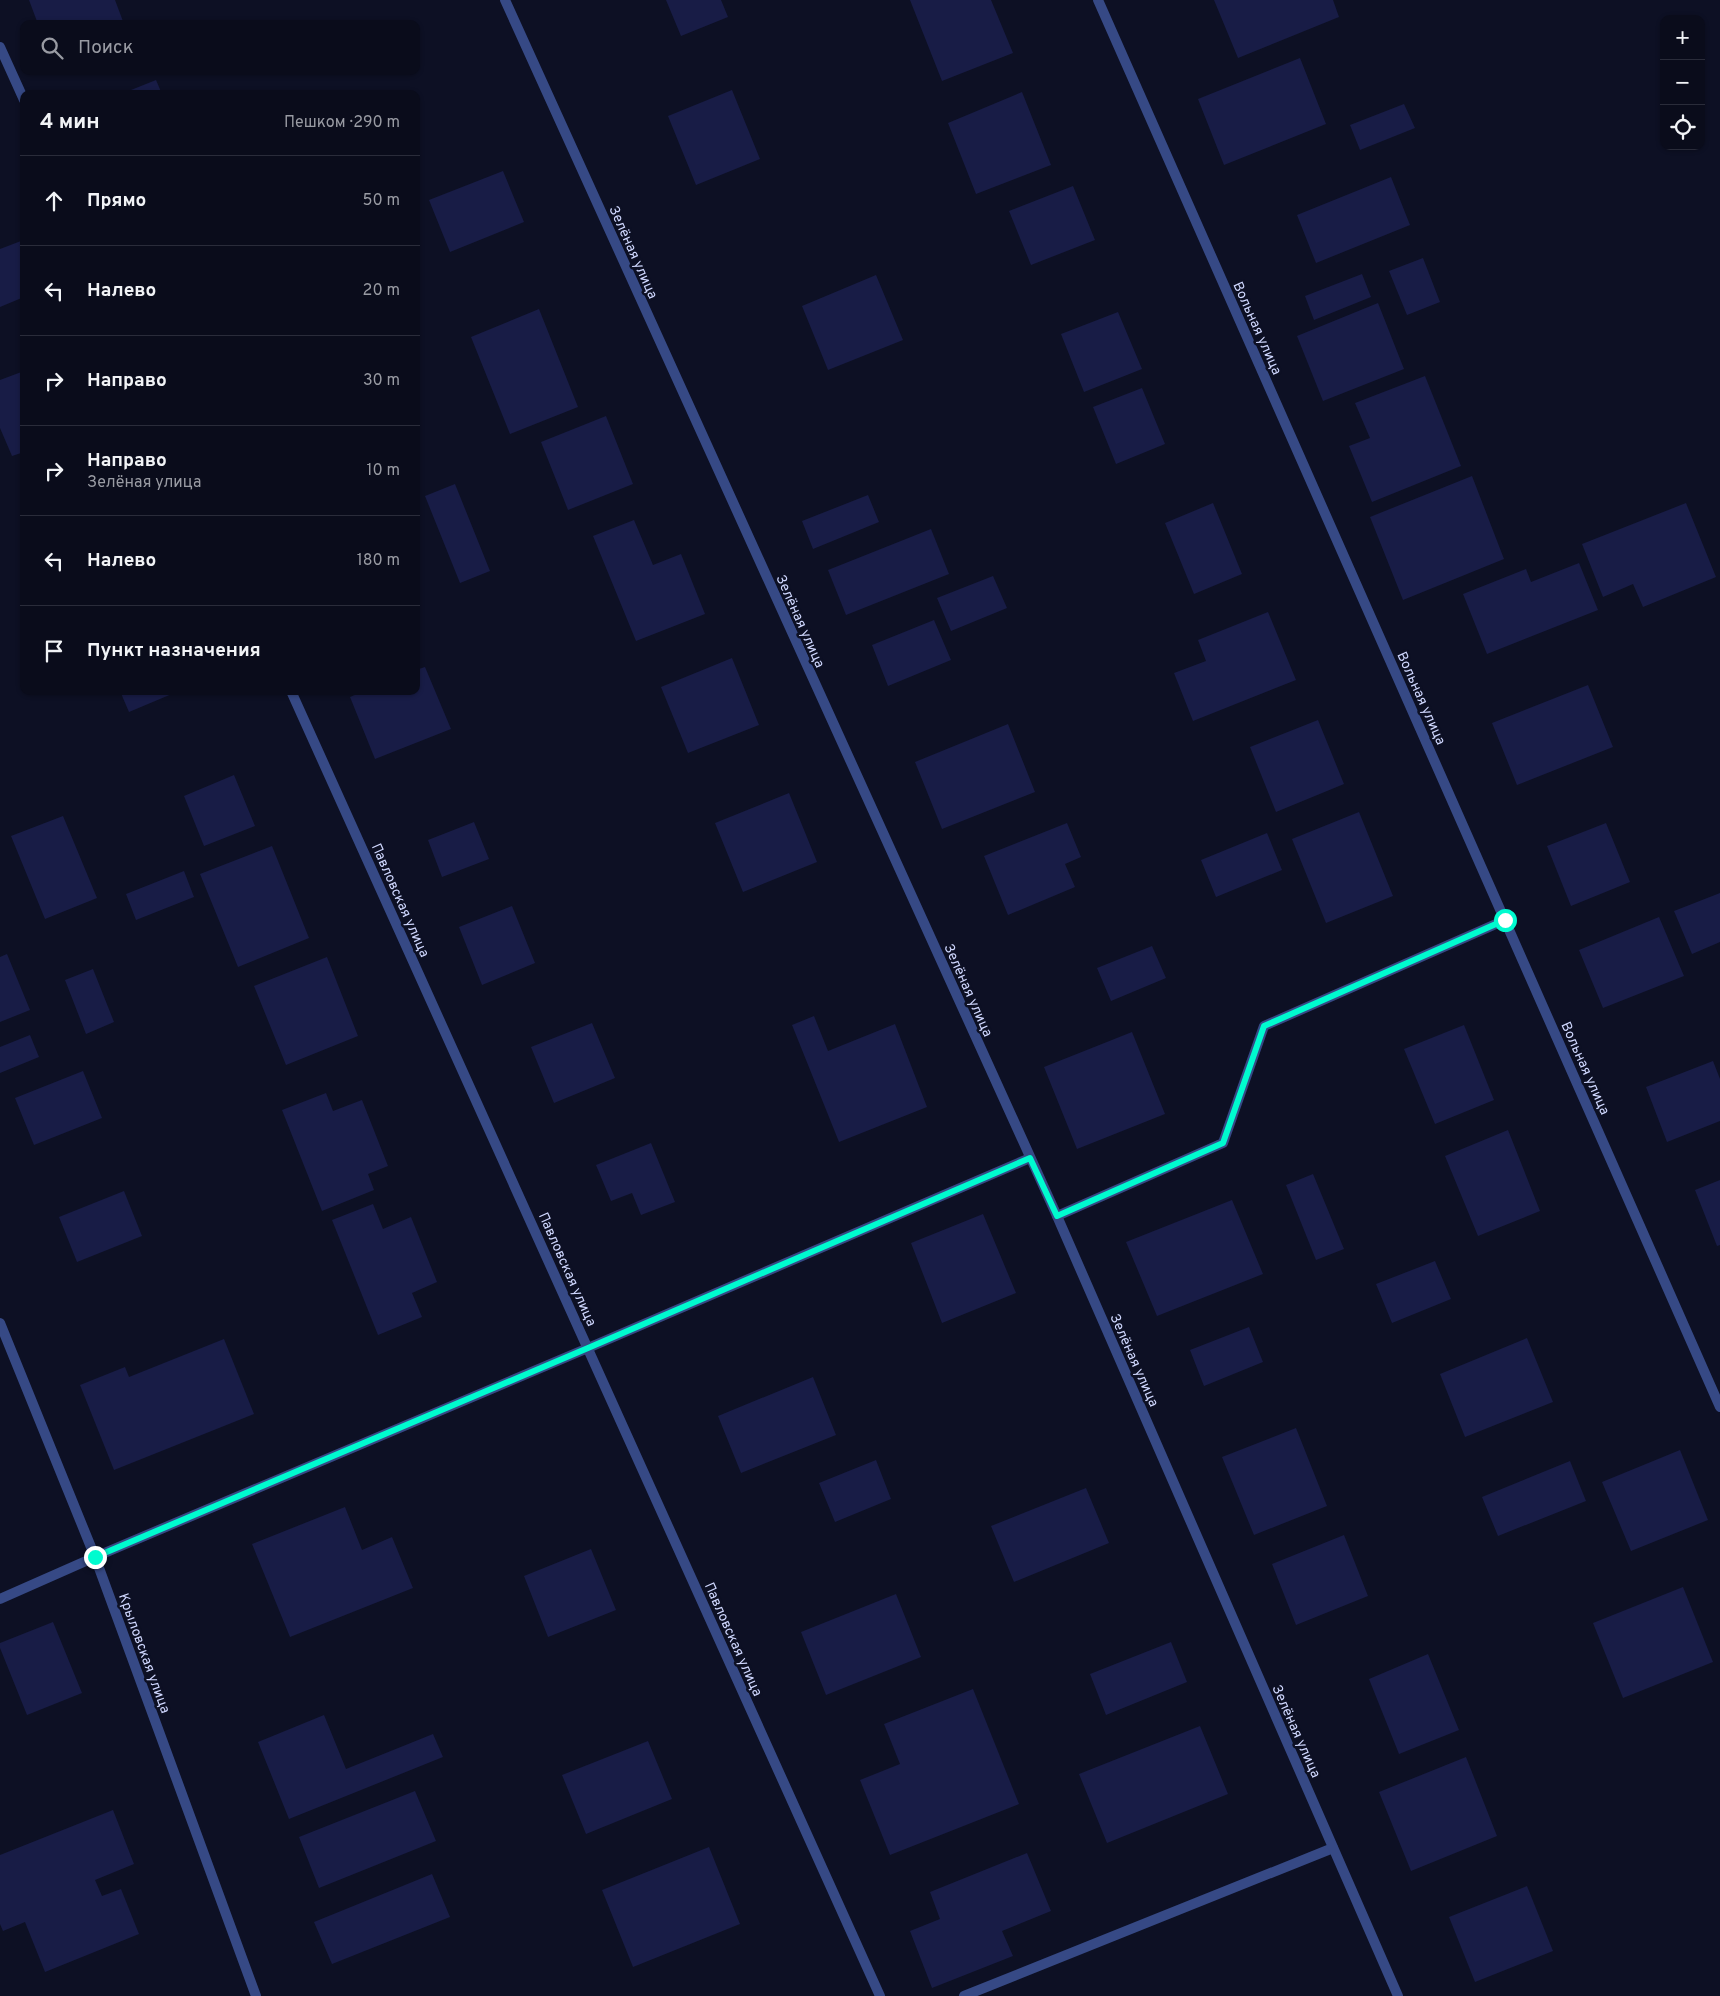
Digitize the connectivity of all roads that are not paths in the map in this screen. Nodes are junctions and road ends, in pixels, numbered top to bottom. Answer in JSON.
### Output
{"nodes":[{"id":1,"x":505,"y":0,"type":"edge"},
{"id":2,"x":1098,"y":0,"type":"edge"},
{"id":3,"x":0,"y":48,"type":"edge"},
{"id":4,"x":20,"y":91,"type":"edge"},
{"id":5,"x":293,"y":695,"type":"edge"},
{"id":6,"x":1505,"y":920,"type":"junction"},
{"id":7,"x":1030,"y":1158,"type":"junction"},
{"id":8,"x":1057,"y":1216,"type":"junction"},
{"id":9,"x":0,"y":1323,"type":"edge"},
{"id":10,"x":588,"y":1348,"type":"junction"},
{"id":11,"x":1720,"y":1407,"type":"edge"},
{"id":12,"x":95,"y":1557,"type":"junction"},
{"id":13,"x":0,"y":1599,"type":"edge"},
{"id":14,"x":1333,"y":1848,"type":"junction"},
{"id":15,"x":256,"y":1996,"type":"edge"},
{"id":16,"x":880,"y":1996,"type":"edge"},
{"id":17,"x":964,"y":1996,"type":"edge"},
{"id":18,"x":1398,"y":1996,"type":"edge"}],
"edges":[{"from":1,"to":7,"type":"street","name":"Зелёная улица"},
{"from":2,"to":6,"type":"street","name":"Вольная улица"},
{"from":3,"to":4,"type":"street"},
{"from":5,"to":10,"type":"street","name":"Павловская улица"},
{"from":6,"to":8,"type":"street"},
{"from":6,"to":11,"type":"street","name":"Вольная улица"},
{"from":7,"to":8,"type":"street","name":"Зелёная улица"},
{"from":7,"to":10,"type":"street"},
{"from":8,"to":14,"type":"street","name":"Зелёная улица"},
{"from":9,"to":12,"type":"street","name":"Крыловская улица"},
{"from":10,"to":12,"type":"street"},
{"from":10,"to":16,"type":"street","name":"Павловская улица"},
{"from":12,"to":13,"type":"street"},
{"from":12,"to":15,"type":"street","name":"Крыловская улица"},
{"from":14,"to":17,"type":"street"},
{"from":14,"to":18,"type":"street","name":"Зелёная улица"}]}
